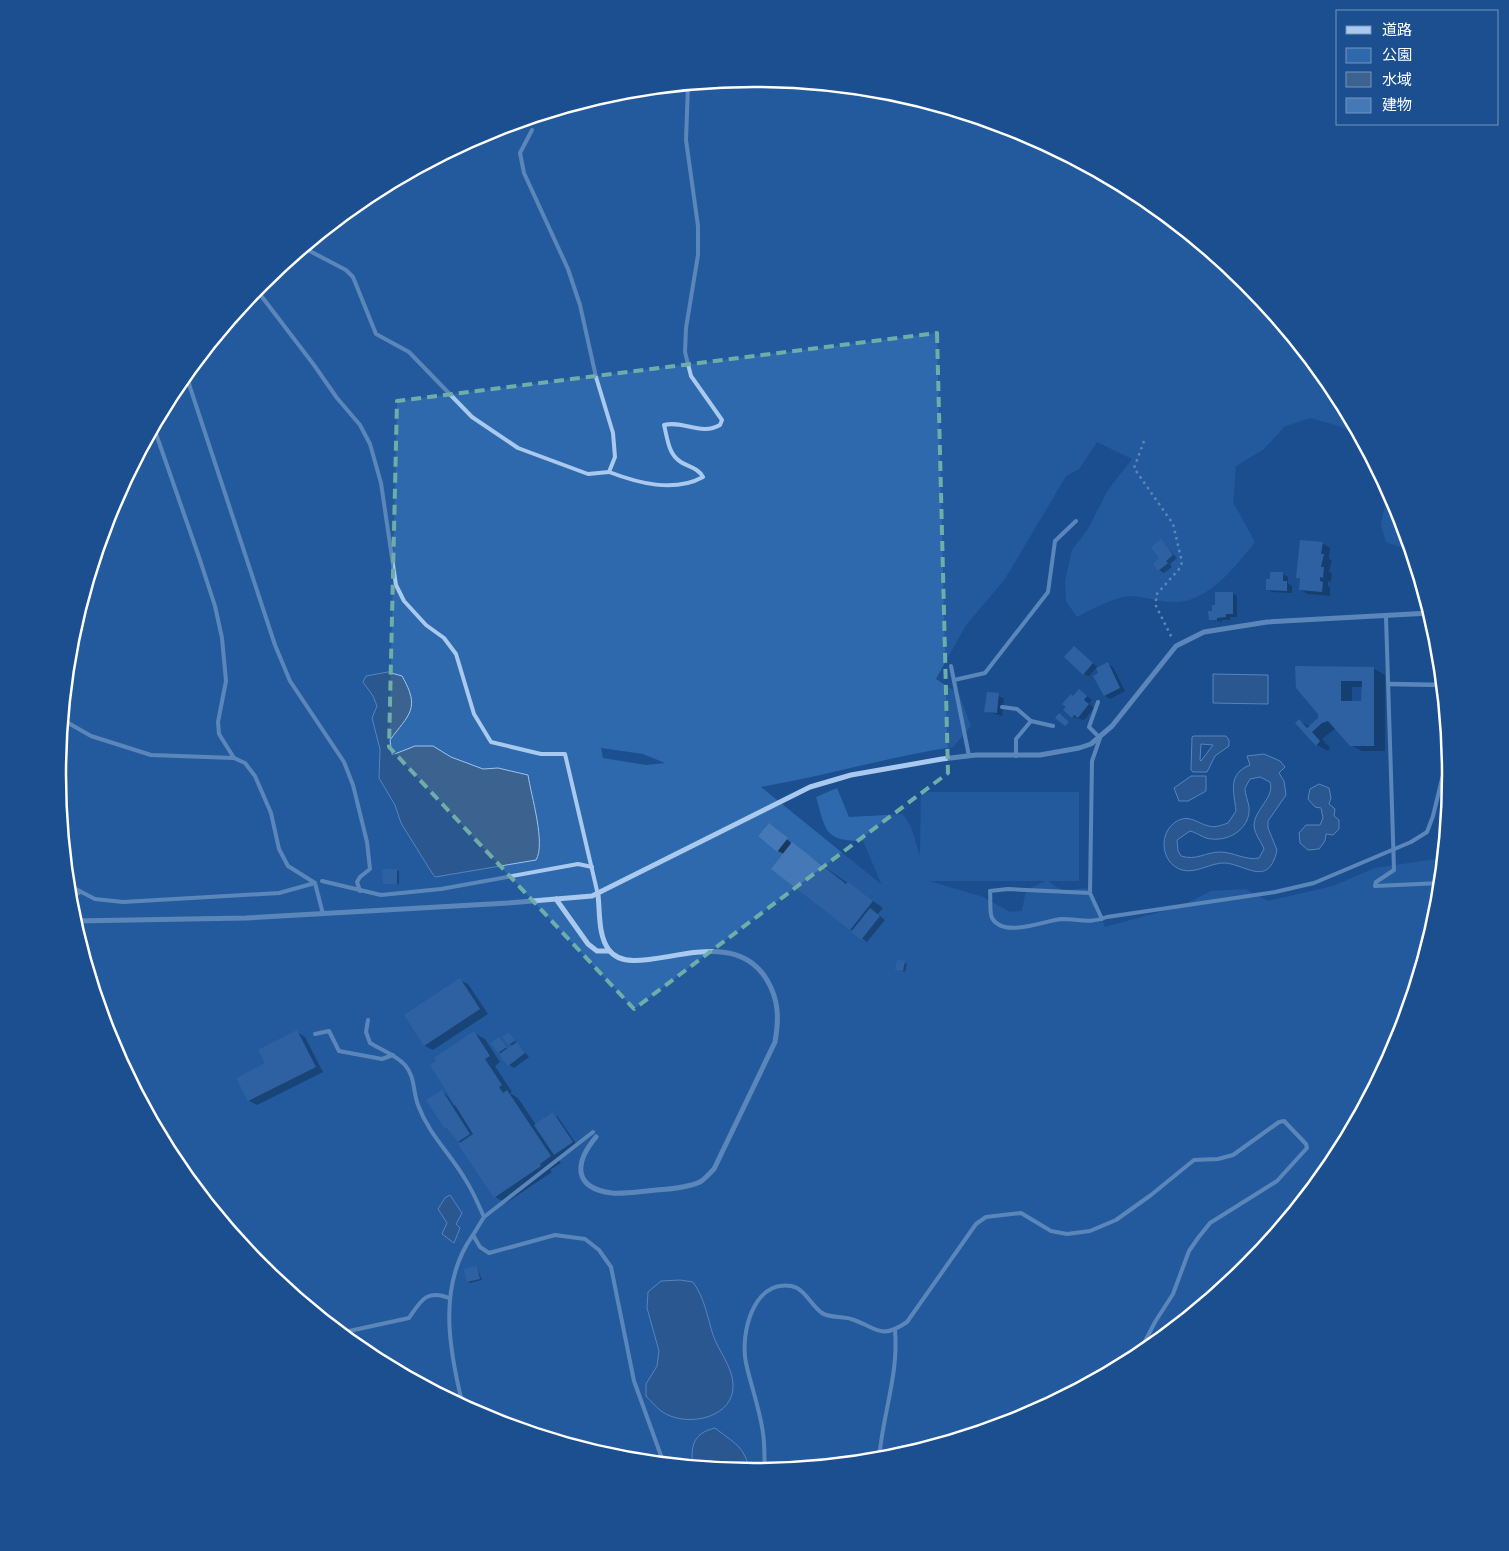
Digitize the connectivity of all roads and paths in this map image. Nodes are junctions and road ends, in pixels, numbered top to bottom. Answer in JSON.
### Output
{"nodes":[{"id":1,"x":688,"y":91,"type":"edge"},
{"id":2,"x":532,"y":130,"type":"dead end"},
{"id":3,"x":310,"y":251,"type":"edge"},
{"id":4,"x":261,"y":296,"type":"edge"},
{"id":5,"x":189,"y":384,"type":"edge"},
{"id":6,"x":156,"y":434,"type":"edge"},
{"id":7,"x":1144,"y":441,"type":"dead end"},
{"id":8,"x":609,"y":472,"type":"junction"},
{"id":9,"x":1076,"y":521,"type":"dead end"},
{"id":10,"x":1423,"y":613,"type":"edge"},
{"id":11,"x":1386,"y":616,"type":"junction"},
{"id":12,"x":1176,"y":646,"type":"junction"},
{"id":13,"x":951,"y":666,"type":"dead end"},
{"id":14,"x":954,"y":680,"type":"junction"},
{"id":15,"x":1389,"y":684,"type":"junction"},
{"id":16,"x":1437,"y":685,"type":"edge"},
{"id":17,"x":1098,"y":702,"type":"dead end"},
{"id":18,"x":1002,"y":707,"type":"dead end"},
{"id":19,"x":1030,"y":721,"type":"junction"},
{"id":20,"x":69,"y":723,"type":"edge"},
{"id":21,"x":1053,"y":726,"type":"dead end"},
{"id":22,"x":1100,"y":738,"type":"junction"},
{"id":23,"x":969,"y":756,"type":"junction"},
{"id":24,"x":1016,"y":756,"type":"junction"},
{"id":25,"x":234,"y":758,"type":"junction"},
{"id":26,"x":1443,"y":775,"type":"edge"},
{"id":27,"x":1395,"y":848,"type":"junction"},
{"id":28,"x":592,"y":867,"type":"junction"},
{"id":29,"x":322,"y":881,"type":"dead end"},
{"id":30,"x":314,"y":883,"type":"junction"},
{"id":31,"x":1434,"y":883,"type":"edge"},
{"id":32,"x":76,"y":890,"type":"edge"},
{"id":33,"x":360,"y":891,"type":"junction"},
{"id":34,"x":80,"y":893,"type":"junction"},
{"id":35,"x":1090,"y":893,"type":"junction"},
{"id":36,"x":76,"y":894,"type":"edge"},
{"id":37,"x":598,"y":895,"type":"junction"},
{"id":38,"x":556,"y":899,"type":"junction"},
{"id":39,"x":324,"y":914,"type":"junction"},
{"id":40,"x":1102,"y":919,"type":"junction"},
{"id":41,"x":82,"y":921,"type":"edge"},
{"id":42,"x":609,"y":951,"type":"junction"},
{"id":43,"x":368,"y":1020,"type":"dead end"},
{"id":44,"x":315,"y":1034,"type":"dead end"},
{"id":45,"x":393,"y":1055,"type":"junction"},
{"id":46,"x":594,"y":1134,"type":"joint"},
{"id":47,"x":484,"y":1217,"type":"junction"},
{"id":48,"x":473,"y":1235,"type":"junction"},
{"id":49,"x":449,"y":1298,"type":"junction"},
{"id":50,"x":896,"y":1330,"type":"junction"},
{"id":51,"x":349,"y":1331,"type":"edge"},
{"id":52,"x":1145,"y":1342,"type":"edge"},
{"id":53,"x":461,"y":1398,"type":"edge"},
{"id":54,"x":879,"y":1452,"type":"edge"},
{"id":55,"x":662,"y":1457,"type":"edge"},
{"id":56,"x":765,"y":1464,"type":"edge"}],
"edges":[{"from":1,"to":8,"type":"lane"},
{"from":2,"to":8,"type":"lane"},
{"from":3,"to":8,"type":"lane"},
{"from":4,"to":28,"type":"lane"},
{"from":5,"to":33,"type":"lane"},
{"from":6,"to":25,"type":"lane"},
{"from":7,"to":12,"type":"path"},
{"from":9,"to":14,"type":"lane"},
{"from":10,"to":11,"type":"street"},
{"from":11,"to":12,"type":"street"},
{"from":11,"to":15,"type":"lane"},
{"from":12,"to":22,"type":"street"},
{"from":13,"to":14,"type":"lane"},
{"from":14,"to":23,"type":"lane"},
{"from":15,"to":16,"type":"street"},
{"from":15,"to":27,"type":"lane"},
{"from":17,"to":22,"type":"lane"},
{"from":18,"to":19,"type":"lane"},
{"from":19,"to":21,"type":"lane"},
{"from":19,"to":24,"type":"lane"},
{"from":20,"to":25,"type":"lane"},
{"from":22,"to":24,"type":"street"},
{"from":22,"to":35,"type":"lane"},
{"from":23,"to":24,"type":"street"},
{"from":23,"to":37,"type":"street"},
{"from":25,"to":30,"type":"lane"},
{"from":26,"to":27,"type":"lane"},
{"from":27,"to":31,"type":"lane"},
{"from":27,"to":40,"type":"lane"},
{"from":28,"to":33,"type":"lane"},
{"from":28,"to":37,"type":"lane"},
{"from":29,"to":33,"type":"lane"},
{"from":30,"to":34,"type":"lane"},
{"from":30,"to":39,"type":"lane"},
{"from":32,"to":34,"type":"lane"},
{"from":34,"to":36,"type":"lane"},
{"from":35,"to":40,"type":"lane"},
{"from":35,"to":40,"type":"lane"},
{"from":37,"to":38,"type":"street"},
{"from":37,"to":42,"type":"street"},
{"from":38,"to":39,"type":"street"},
{"from":38,"to":42,"type":"street"},
{"from":39,"to":41,"type":"street"},
{"from":42,"to":46,"type":"street"},
{"from":43,"to":45,"type":"lane"},
{"from":44,"to":45,"type":"lane"},
{"from":45,"to":47,"type":"lane"},
{"from":46,"to":47,"type":"lane"},
{"from":47,"to":48,"type":"lane"},
{"from":48,"to":49,"type":"lane"},
{"from":48,"to":55,"type":"lane"},
{"from":49,"to":51,"type":"lane"},
{"from":49,"to":53,"type":"lane"},
{"from":50,"to":52,"type":"lane"},
{"from":50,"to":54,"type":"lane"},
{"from":50,"to":56,"type":"lane"}]}
